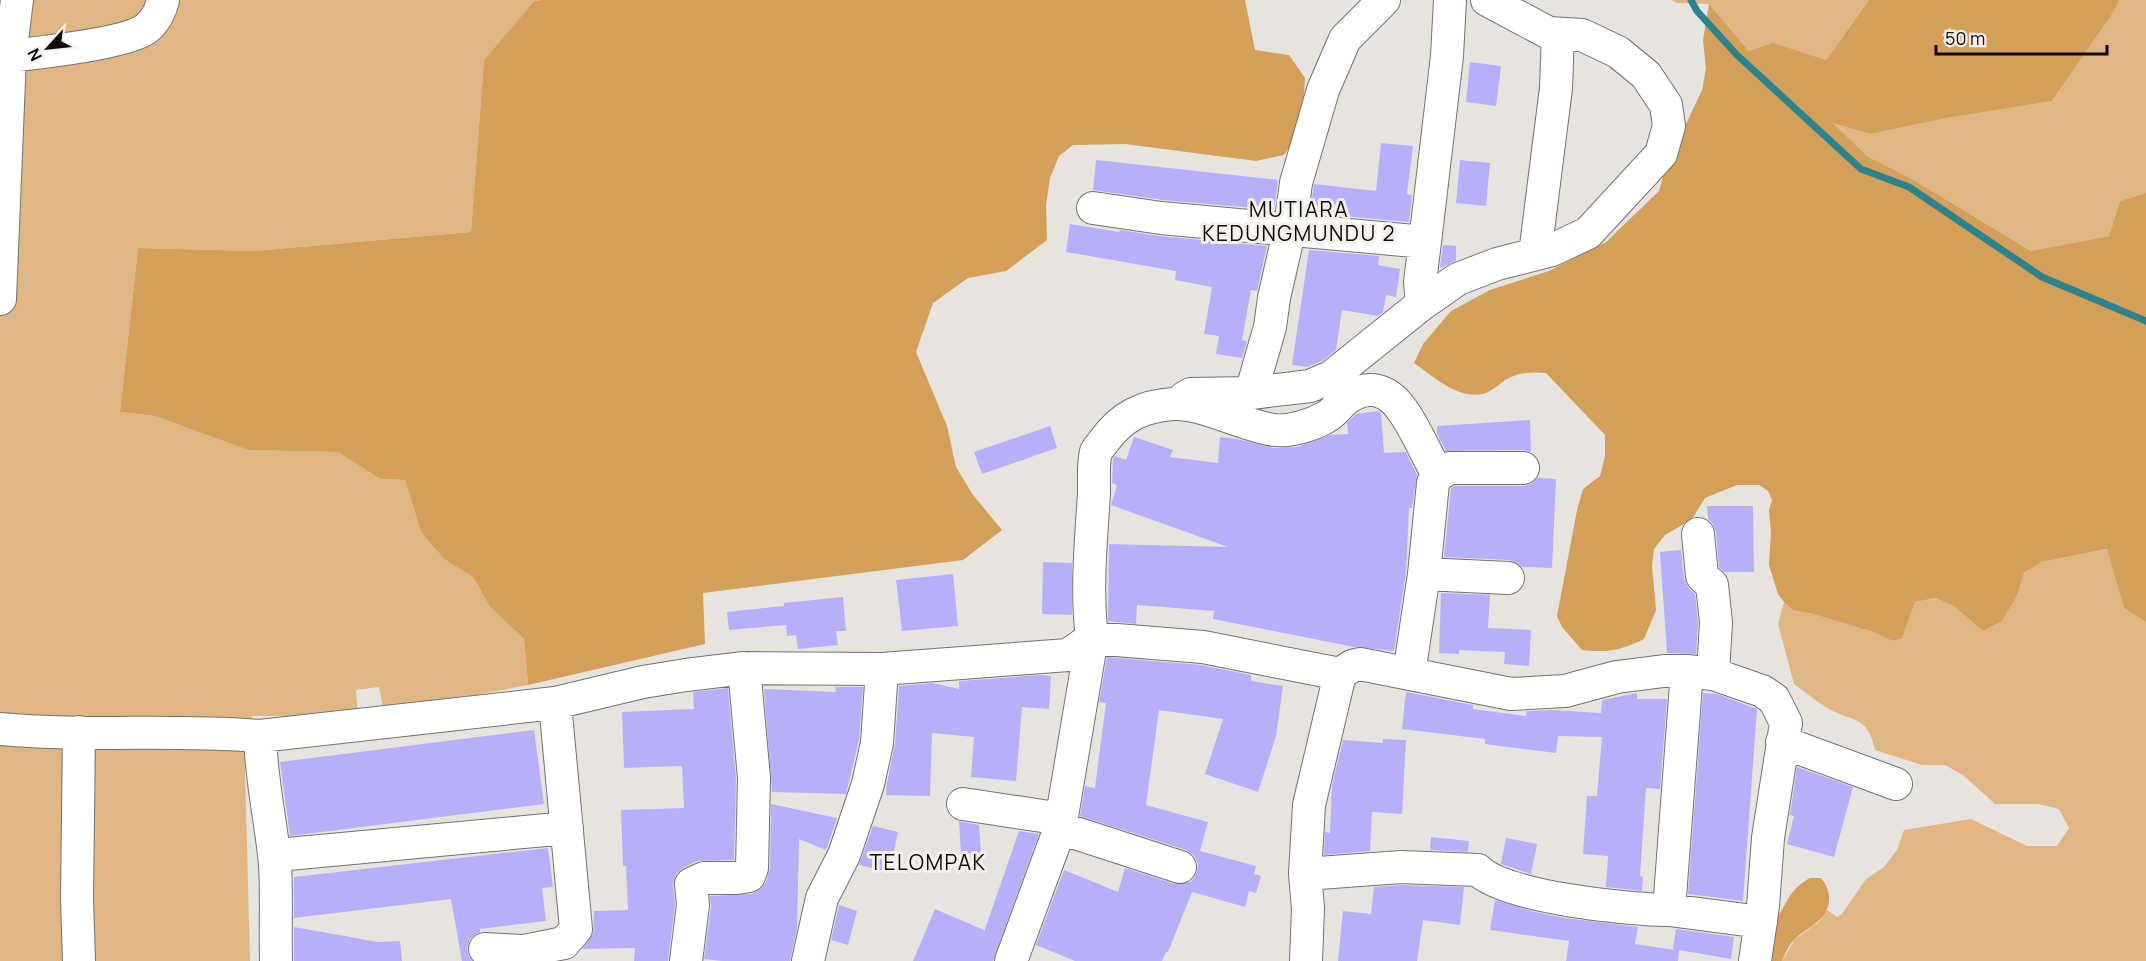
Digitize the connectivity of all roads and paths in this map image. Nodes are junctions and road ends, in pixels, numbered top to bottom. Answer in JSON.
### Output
{"nodes":[{"id":1,"x":18,"y":0,"type":"edge"},
{"id":2,"x":163,"y":0,"type":"edge"},
{"id":3,"x":1384,"y":0,"type":"edge"},
{"id":4,"x":1450,"y":0,"type":"edge"},
{"id":5,"x":1487,"y":0,"type":"edge"},
{"id":6,"x":1558,"y":34,"type":"junction"},
{"id":7,"x":10,"y":56,"type":"junction"},
{"id":8,"x":1093,"y":208,"type":"dead end"},
{"id":9,"x":1290,"y":228,"type":"junction"},
{"id":10,"x":1425,"y":242,"type":"junction"},
{"id":11,"x":1535,"y":254,"type":"junction"},
{"id":12,"x":0,"y":299,"type":"edge"},
{"id":13,"x":1422,"y":304,"type":"junction"},
{"id":14,"x":1251,"y":393,"type":"junction"},
{"id":15,"x":1175,"y":403,"type":"junction"},
{"id":16,"x":1522,"y":468,"type":"dead end"},
{"id":17,"x":1438,"y":475,"type":"junction"},
{"id":18,"x":1698,"y":534,"type":"dead end"},
{"id":19,"x":1424,"y":574,"type":"junction"},
{"id":20,"x":1508,"y":578,"type":"dead end"},
{"id":21,"x":1092,"y":638,"type":"junction"},
{"id":22,"x":744,"y":668,"type":"junction"},
{"id":23,"x":882,"y":669,"type":"junction"},
{"id":24,"x":1700,"y":673,"type":"junction"},
{"id":25,"x":1340,"y":674,"type":"junction"},
{"id":26,"x":1409,"y":674,"type":"junction"},
{"id":27,"x":555,"y":703,"type":"junction"},
{"id":28,"x":0,"y":729,"type":"edge"},
{"id":29,"x":79,"y":732,"type":"junction"},
{"id":30,"x":260,"y":736,"type":"junction"},
{"id":31,"x":1782,"y":742,"type":"junction"},
{"id":32,"x":1896,"y":784,"type":"dead end"},
{"id":33,"x":963,"y":804,"type":"dead end"},
{"id":34,"x":1061,"y":824,"type":"junction"},
{"id":35,"x":567,"y":828,"type":"junction"},
{"id":36,"x":288,"y":854,"type":"dead end"},
{"id":37,"x":1180,"y":867,"type":"dead end"},
{"id":38,"x":1305,"y":874,"type":"junction"},
{"id":39,"x":1669,"y":910,"type":"junction"},
{"id":40,"x":1761,"y":922,"type":"junction"},
{"id":41,"x":484,"y":949,"type":"dead end"},
{"id":42,"x":79,"y":961,"type":"edge"},
{"id":43,"x":276,"y":961,"type":"edge"},
{"id":44,"x":686,"y":961,"type":"edge"},
{"id":45,"x":808,"y":961,"type":"edge"},
{"id":46,"x":1011,"y":961,"type":"edge"},
{"id":47,"x":1306,"y":961,"type":"edge"},
{"id":48,"x":1755,"y":961,"type":"edge"}],
"edges":[{"from":1,"to":7,"type":"street"},
{"from":2,"to":7,"type":"street"},
{"from":3,"to":9,"type":"street"},
{"from":4,"to":10,"type":"street"},
{"from":5,"to":6,"type":"street"},
{"from":6,"to":11,"type":"street"},
{"from":6,"to":11,"type":"street"},
{"from":7,"to":12,"type":"street"},
{"from":8,"to":9,"type":"street"},
{"from":9,"to":10,"type":"street"},
{"from":9,"to":14,"type":"street"},
{"from":10,"to":13,"type":"street"},
{"from":11,"to":13,"type":"street"},
{"from":13,"to":14,"type":"street"},
{"from":14,"to":15,"type":"street"},
{"from":15,"to":17,"type":"street"},
{"from":15,"to":21,"type":"street"},
{"from":16,"to":17,"type":"street"},
{"from":17,"to":19,"type":"street"},
{"from":18,"to":24,"type":"street"},
{"from":19,"to":20,"type":"street"},
{"from":19,"to":26,"type":"street"},
{"from":21,"to":23,"type":"street"},
{"from":21,"to":25,"type":"street"},
{"from":21,"to":34,"type":"street"},
{"from":22,"to":23,"type":"street"},
{"from":22,"to":27,"type":"street"},
{"from":22,"to":44,"type":"street"},
{"from":23,"to":45,"type":"street"},
{"from":24,"to":26,"type":"street"},
{"from":24,"to":31,"type":"street"},
{"from":24,"to":39,"type":"street"},
{"from":25,"to":26,"type":"street"},
{"from":25,"to":38,"type":"street"},
{"from":27,"to":30,"type":"street"},
{"from":27,"to":35,"type":"street"},
{"from":28,"to":29,"type":"street"},
{"from":29,"to":30,"type":"street"},
{"from":29,"to":42,"type":"street"},
{"from":30,"to":43,"type":"street"},
{"from":31,"to":32,"type":"street"},
{"from":31,"to":40,"type":"street"},
{"from":33,"to":34,"type":"street"},
{"from":34,"to":37,"type":"street"},
{"from":34,"to":46,"type":"street"},
{"from":35,"to":36,"type":"street"},
{"from":35,"to":41,"type":"street"},
{"from":38,"to":39,"type":"street"},
{"from":38,"to":47,"type":"street"},
{"from":39,"to":40,"type":"street"},
{"from":40,"to":48,"type":"street"}]}
